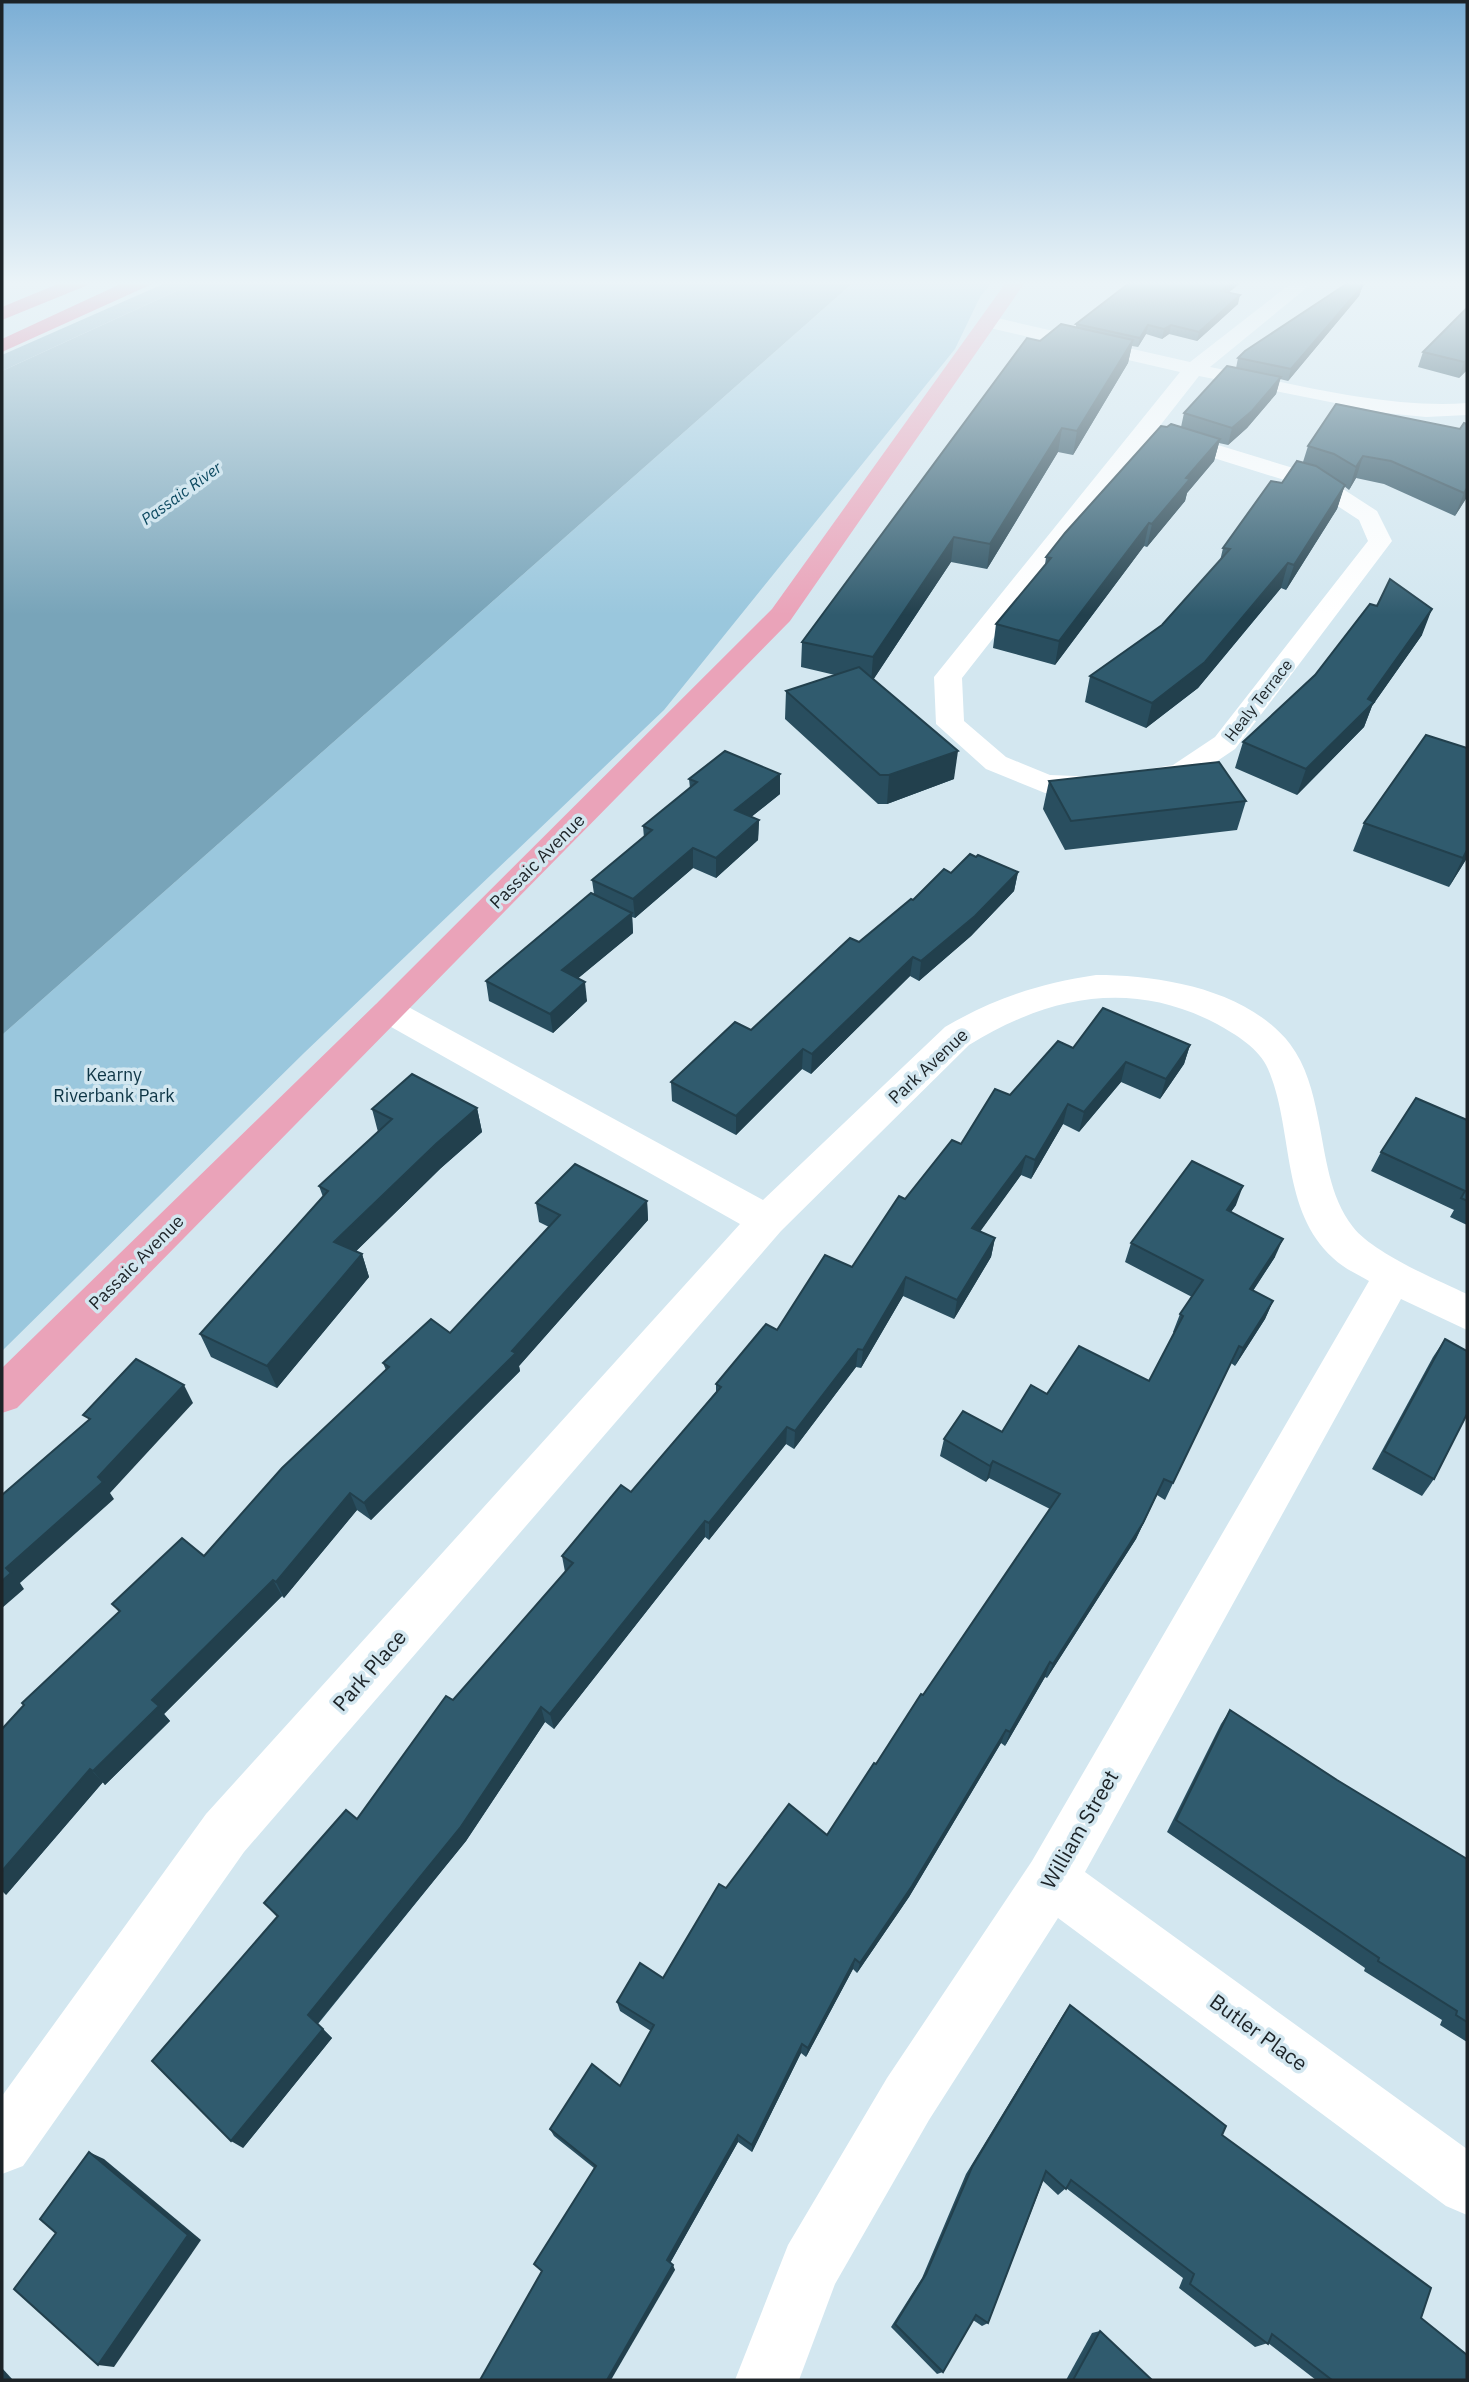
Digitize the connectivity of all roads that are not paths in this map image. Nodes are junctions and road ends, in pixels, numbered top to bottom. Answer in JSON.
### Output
{"nodes":[{"id":1,"x":938,"y":392,"type":"edge"},
{"id":2,"x":1175,"y":392,"type":"edge"},
{"id":3,"x":1309,"y":392,"type":"edge"},
{"id":4,"x":1467,"y":409,"type":"edge"},
{"id":5,"x":1437,"y":411,"type":"junction"},
{"id":6,"x":1467,"y":425,"type":"edge"},
{"id":7,"x":1145,"y":430,"type":"junction"},
{"id":8,"x":389,"y":1011,"type":"junction"},
{"id":9,"x":767,"y":1220,"type":"junction"},
{"id":10,"x":1393,"y":1276,"type":"junction"},
{"id":11,"x":1467,"y":1313,"type":"edge"},
{"id":12,"x":2,"y":1395,"type":"edge"},
{"id":13,"x":1051,"y":1880,"type":"junction"},
{"id":14,"x":2,"y":2145,"type":"edge"},
{"id":15,"x":1467,"y":2185,"type":"edge"},
{"id":16,"x":767,"y":2380,"type":"edge"}],
"edges":[{"from":1,"to":8,"type":"main road","name":"Passaic Avenue"},
{"from":2,"to":7,"type":"street","name":"Healy Terrace"},
{"from":3,"to":5,"type":"street"},
{"from":4,"to":5,"type":"street"},
{"from":5,"to":6,"type":"street"},
{"from":7,"to":7,"type":"street","name":"Healy Terrace"},
{"from":8,"to":9,"type":"street"},
{"from":8,"to":12,"type":"main road","name":"Passaic Avenue"},
{"from":9,"to":10,"type":"street","name":"Park Avenue"},
{"from":9,"to":14,"type":"street","name":"Park Place"},
{"from":10,"to":11,"type":"street","name":"Park Avenue"},
{"from":10,"to":13,"type":"street","name":"William Street"},
{"from":13,"to":15,"type":"street","name":"Butler Place"},
{"from":13,"to":16,"type":"street","name":"William Street"}]}
